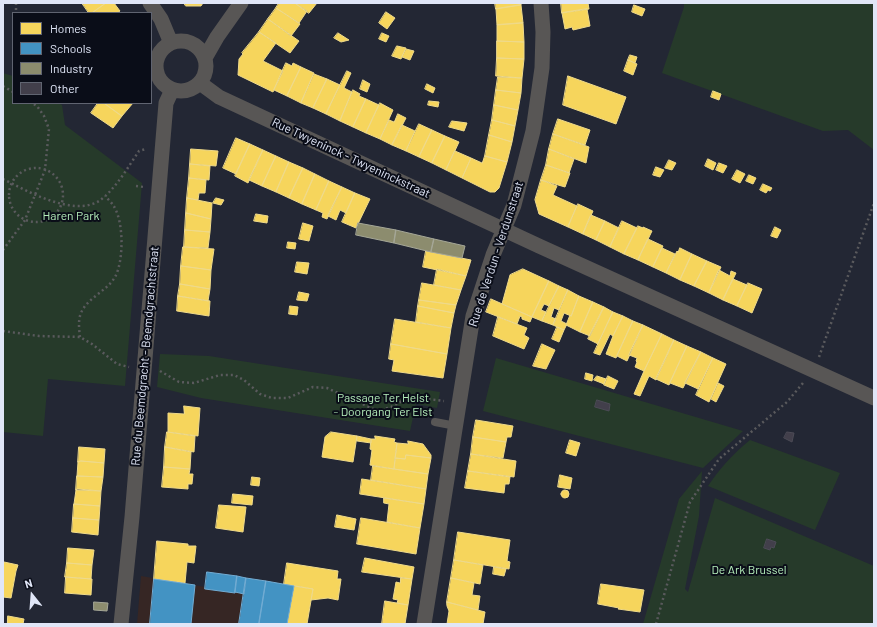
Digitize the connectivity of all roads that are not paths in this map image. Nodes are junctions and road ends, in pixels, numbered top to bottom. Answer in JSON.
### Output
{"nodes":[{"id":1,"x":150,"y":3,"type":"edge"},
{"id":2,"x":241,"y":3,"type":"edge"},
{"id":3,"x":541,"y":3,"type":"edge"},
{"id":4,"x":171,"y":43,"type":"junction"},
{"id":5,"x":205,"y":58,"type":"junction"},
{"id":6,"x":200,"y":83,"type":"junction"},
{"id":7,"x":172,"y":90,"type":"junction"},
{"id":8,"x":504,"y":229,"type":"junction"},
{"id":9,"x":874,"y":398,"type":"edge"},
{"id":10,"x":435,"y":422,"type":"dead end"},
{"id":11,"x":456,"y":426,"type":"junction"},
{"id":12,"x":121,"y":624,"type":"edge"},
{"id":13,"x":424,"y":624,"type":"edge"}],
"edges":[{"from":1,"to":4,"type":"street"},
{"from":2,"to":5,"type":"street"},
{"from":3,"to":8,"type":"street","name":"Rue de Verdun - Verdunstraat"},
{"from":4,"to":5,"type":"street"},
{"from":4,"to":7,"type":"street"},
{"from":5,"to":6,"type":"street"},
{"from":6,"to":7,"type":"street"},
{"from":6,"to":8,"type":"street","name":"Rue Twyeninck - Twyeninckstraat"},
{"from":7,"to":12,"type":"street","name":"Rue du Beemdgracht - Beemdgrachtstraat"},
{"from":8,"to":9,"type":"street","name":"Rue Twyeninck - Twyeninckstraat"},
{"from":8,"to":11,"type":"street","name":"Rue de Verdun - Verdunstraat"},
{"from":10,"to":11,"type":"lane"},
{"from":11,"to":13,"type":"street","name":"Rue de Verdun - Verdunstraat"}]}
